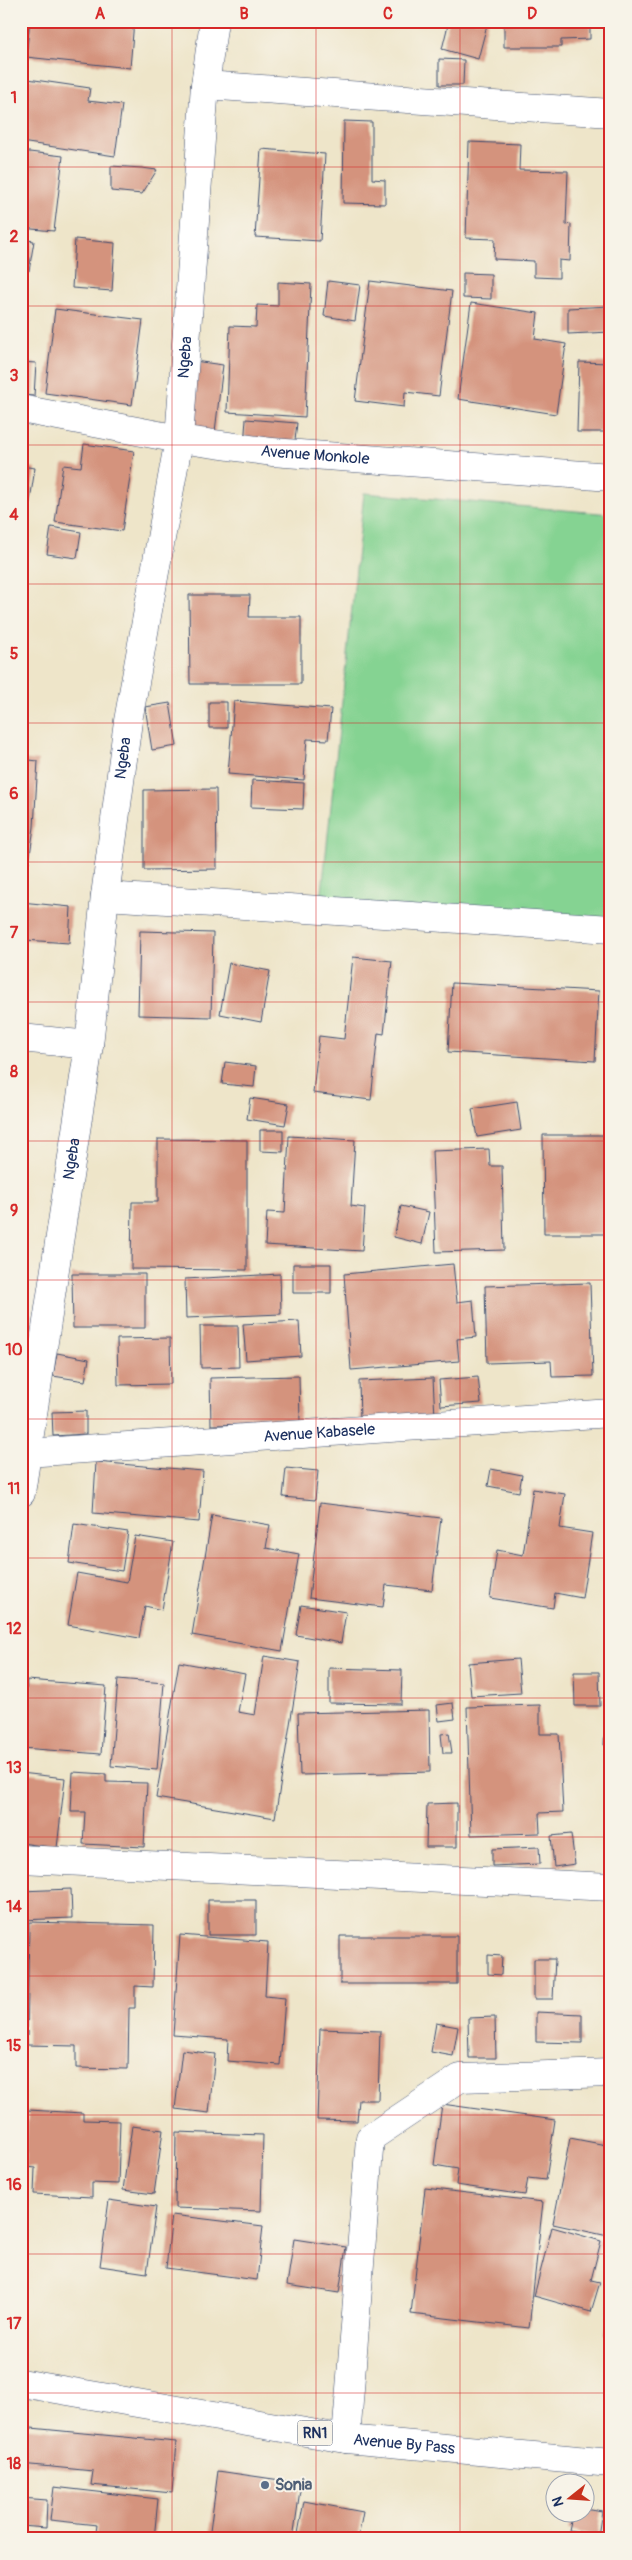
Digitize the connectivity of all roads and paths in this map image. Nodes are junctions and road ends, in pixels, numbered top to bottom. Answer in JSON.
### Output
{"nodes":[{"id":1,"x":214,"y":21,"type":"edge"},
{"id":2,"x":205,"y":85,"type":"junction"},
{"id":3,"x":611,"y":113,"type":"edge"},
{"id":4,"x":21,"y":409,"type":"edge"},
{"id":5,"x":179,"y":439,"type":"junction"},
{"id":6,"x":611,"y":477,"type":"edge"},
{"id":7,"x":105,"y":896,"type":"junction"},
{"id":8,"x":611,"y":929,"type":"edge"},
{"id":9,"x":21,"y":1038,"type":"edge"},
{"id":10,"x":89,"y":1046,"type":"junction"},
{"id":11,"x":611,"y":1413,"type":"edge"},
{"id":12,"x":26,"y":1453,"type":"junction"},
{"id":13,"x":21,"y":1492,"type":"edge"},
{"id":14,"x":21,"y":1859,"type":"edge"},
{"id":15,"x":611,"y":1887,"type":"edge"},
{"id":16,"x":611,"y":2073,"type":"edge"},
{"id":17,"x":21,"y":2383,"type":"edge"},
{"id":18,"x":346,"y":2439,"type":"junction"},
{"id":19,"x":611,"y":2463,"type":"edge"}],
"edges":[{"from":1,"to":2,"type":"main road","name":"Ngeba"},
{"from":2,"to":3,"type":"main road"},
{"from":2,"to":5,"type":"main road","name":"Ngeba"},
{"from":4,"to":5,"type":"main road","name":"Avenue Monkole"},
{"from":5,"to":6,"type":"main road","name":"Avenue Monkole"},
{"from":5,"to":7,"type":"main road","name":"Ngeba"},
{"from":7,"to":8,"type":"main road"},
{"from":7,"to":10,"type":"main road","name":"Ngeba"},
{"from":9,"to":10,"type":"main road"},
{"from":10,"to":12,"type":"main road","name":"Ngeba"},
{"from":11,"to":12,"type":"main road","name":"Avenue Kabasele"},
{"from":12,"to":13,"type":"main road","name":"Ngeba"},
{"from":14,"to":15,"type":"main road"},
{"from":16,"to":18,"type":"main road"},
{"from":17,"to":18,"type":"main road","name":"Avenue By Pass","number":"RN1"},
{"from":18,"to":19,"type":"main road","name":"Avenue By Pass","number":"RN1"}]}
